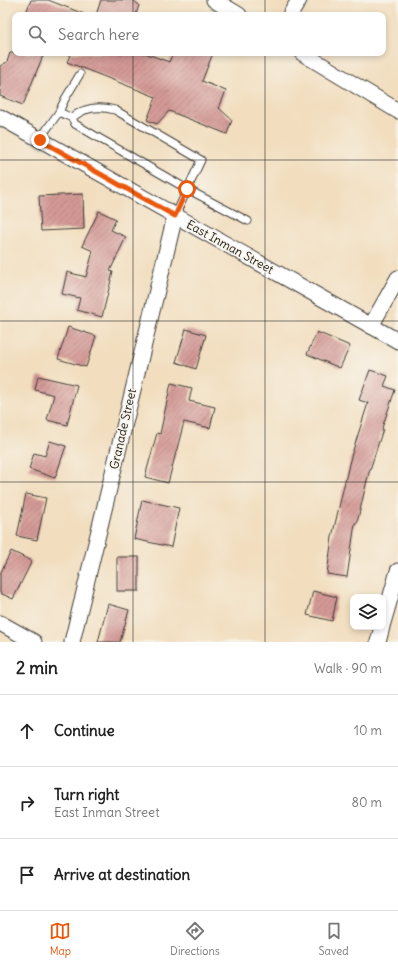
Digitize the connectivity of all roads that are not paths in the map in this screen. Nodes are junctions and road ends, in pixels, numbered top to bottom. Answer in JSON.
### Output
{"nodes":[{"id":1,"x":214,"y":0,"type":"edge"},
{"id":2,"x":299,"y":0,"type":"edge"},
{"id":3,"x":234,"y":12,"type":"edge"},
{"id":4,"x":292,"y":12,"type":"edge"},
{"id":5,"x":307,"y":56,"type":"edge"},
{"id":6,"x":80,"y":74,"type":"dead end"},
{"id":7,"x":398,"y":111,"type":"edge"},
{"id":8,"x":60,"y":112,"type":"junction"},
{"id":9,"x":0,"y":117,"type":"edge"},
{"id":10,"x":72,"y":118,"type":"junction"},
{"id":11,"x":40,"y":140,"type":"junction"},
{"id":12,"x":187,"y":189,"type":"junction"},
{"id":13,"x":175,"y":216,"type":"junction"},
{"id":14,"x":248,"y":221,"type":"dead end"},
{"id":15,"x":398,"y":278,"type":"edge"},
{"id":16,"x":372,"y":326,"type":"junction"},
{"id":17,"x":398,"y":341,"type":"edge"},
{"id":18,"x":398,"y":571,"type":"edge"},
{"id":19,"x":386,"y":613,"type":"edge"},
{"id":20,"x":0,"y":623,"type":"edge"},
{"id":21,"x":381,"y":630,"type":"edge"},
{"id":22,"x":34,"y":642,"type":"edge"},
{"id":23,"x":72,"y":642,"type":"edge"},
{"id":24,"x":378,"y":642,"type":"edge"}],
"edges":[{"from":1,"to":3,"type":"street"},
{"from":2,"to":4,"type":"street"},
{"from":5,"to":7,"type":"street"},
{"from":6,"to":8,"type":"lane"},
{"from":8,"to":10,"type":"lane"},
{"from":8,"to":11,"type":"lane"},
{"from":9,"to":11,"type":"street","name":"East Inman Street"},
{"from":10,"to":12,"type":"lane"},
{"from":10,"to":12,"type":"lane"},
{"from":11,"to":13,"type":"street","name":"East Inman Street"},
{"from":12,"to":13,"type":"lane"},
{"from":12,"to":14,"type":"lane"},
{"from":13,"to":16,"type":"street","name":"East Inman Street"},
{"from":13,"to":23,"type":"street","name":"Granade Street"},
{"from":15,"to":16,"type":"street"},
{"from":16,"to":17,"type":"street","name":"East Inman Street"},
{"from":18,"to":19,"type":"street"},
{"from":20,"to":22,"type":"street"},
{"from":21,"to":24,"type":"street"}]}
